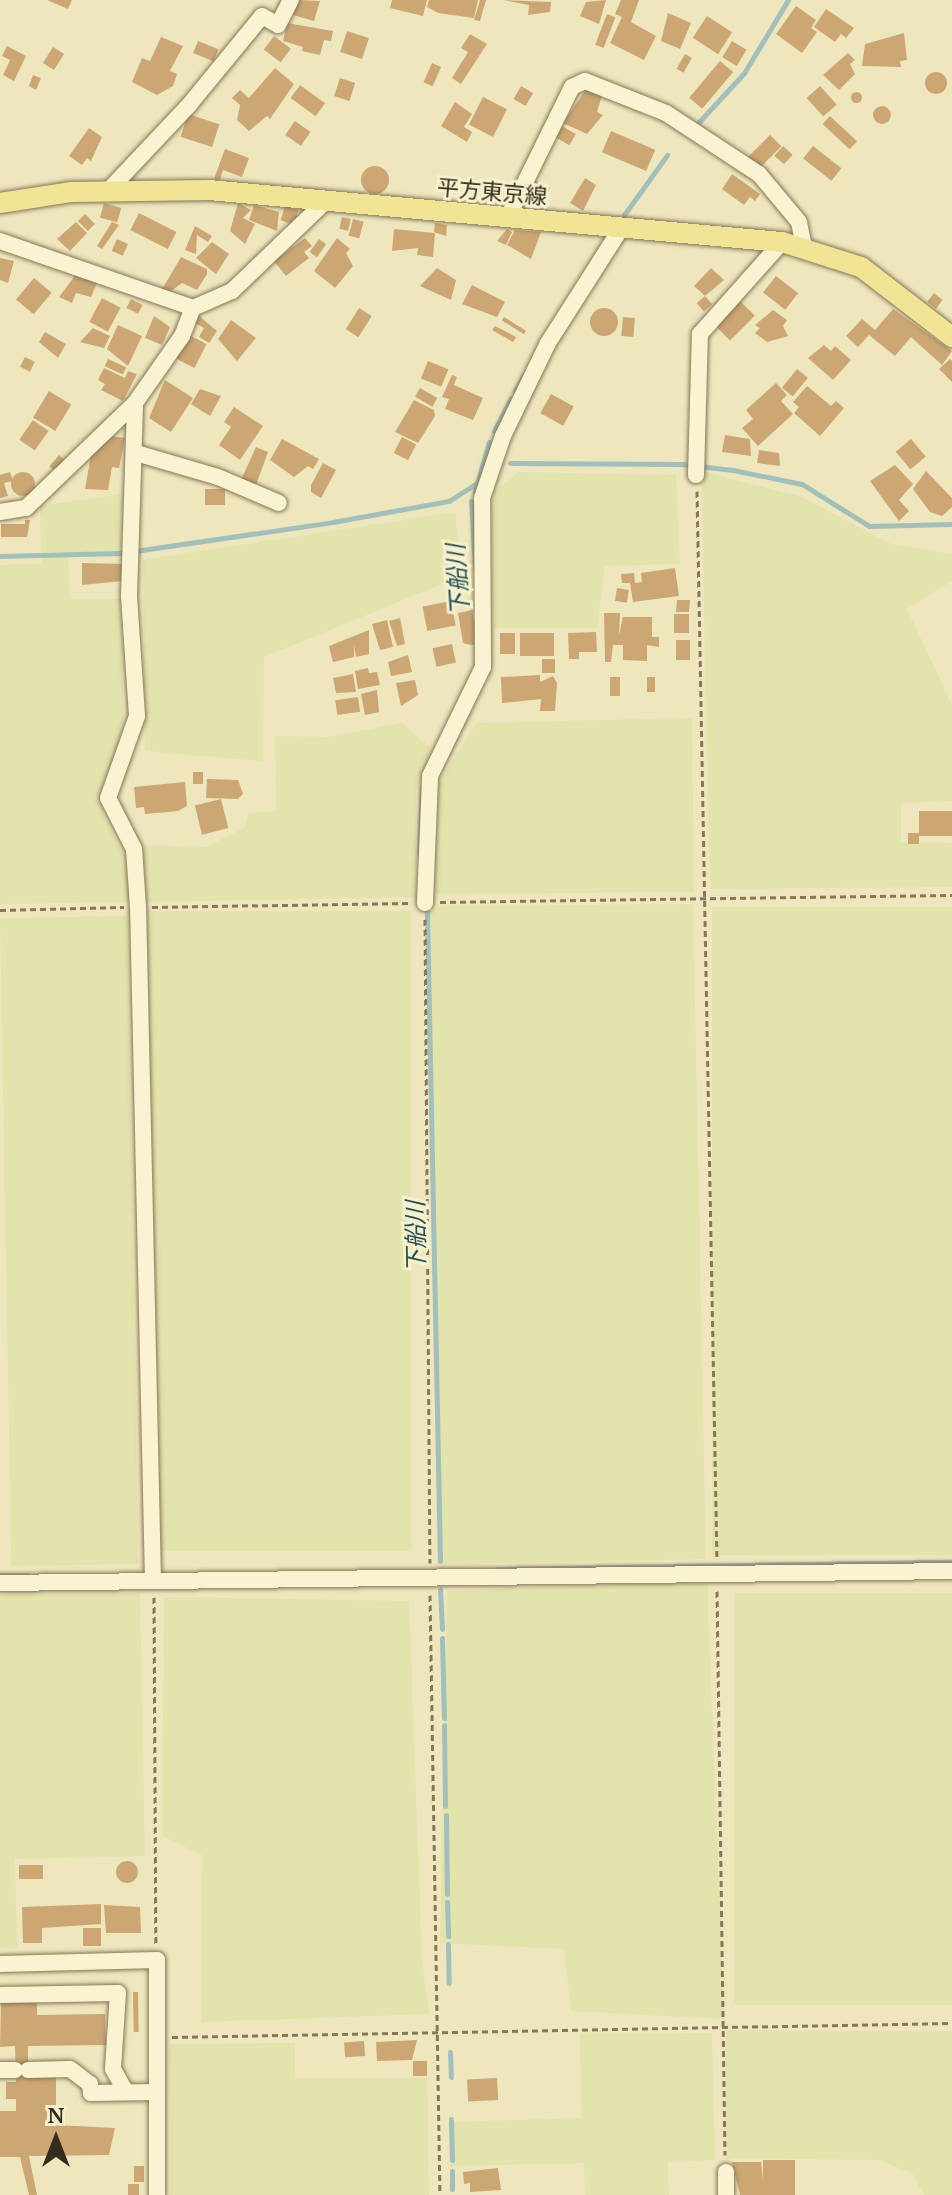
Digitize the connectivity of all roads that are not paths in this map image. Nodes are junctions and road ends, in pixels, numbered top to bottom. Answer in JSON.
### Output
{"nodes":[{"id":1,"x":291,"y":0,"type":"edge"},
{"id":2,"x":109,"y":190,"type":"junction"},
{"id":3,"x":327,"y":200,"type":"junction"},
{"id":4,"x":0,"y":203,"type":"edge"},
{"id":5,"x":508,"y":217,"type":"junction"},
{"id":6,"x":622,"y":227,"type":"junction"},
{"id":7,"x":0,"y":241,"type":"edge"},
{"id":8,"x":782,"y":242,"type":"junction"},
{"id":9,"x":804,"y":247,"type":"junction"},
{"id":10,"x":193,"y":308,"type":"junction"},
{"id":11,"x":952,"y":337,"type":"edge"},
{"id":12,"x":135,"y":403,"type":"junction"},
{"id":13,"x":136,"y":453,"type":"junction"},
{"id":14,"x":696,"y":475,"type":"road end"},
{"id":15,"x":279,"y":503,"type":"dead end"},
{"id":16,"x":0,"y":512,"type":"edge"},
{"id":17,"x":425,"y":903,"type":"road end"},
{"id":18,"x":952,"y":1571,"type":"edge"},
{"id":19,"x":153,"y":1581,"type":"junction"},
{"id":20,"x":0,"y":1583,"type":"edge"},
{"id":21,"x":0,"y":1964,"type":"edge"},
{"id":22,"x":0,"y":1995,"type":"edge"},
{"id":23,"x":14,"y":2070,"type":"edge"},
{"id":24,"x":126,"y":2092,"type":"junction"},
{"id":25,"x":155,"y":2092,"type":"junction"},
{"id":26,"x":726,"y":2172,"type":"road end"},
{"id":27,"x":157,"y":2195,"type":"edge"},
{"id":28,"x":726,"y":2195,"type":"edge"}],
"edges":[{"from":1,"to":2,"type":"street"},
{"from":2,"to":3,"type":"main road","name":"平方東京線"},
{"from":2,"to":4,"type":"main road","name":"平方東京線"},
{"from":3,"to":5,"type":"main road","name":"平方東京線"},
{"from":3,"to":10,"type":"street"},
{"from":5,"to":6,"type":"main road","name":"平方東京線"},
{"from":5,"to":9,"type":"street"},
{"from":6,"to":8,"type":"main road","name":"平方東京線"},
{"from":6,"to":17,"type":"street"},
{"from":7,"to":10,"type":"street"},
{"from":8,"to":9,"type":"main road","name":"平方東京線"},
{"from":8,"to":14,"type":"street"},
{"from":9,"to":11,"type":"main road","name":"平方東京線"},
{"from":10,"to":12,"type":"street"},
{"from":12,"to":13,"type":"street"},
{"from":12,"to":16,"type":"street"},
{"from":13,"to":15,"type":"street"},
{"from":13,"to":19,"type":"street"},
{"from":18,"to":19,"type":"street"},
{"from":19,"to":20,"type":"street"},
{"from":21,"to":25,"type":"street"},
{"from":22,"to":24,"type":"street"},
{"from":23,"to":24,"type":"street"},
{"from":24,"to":25,"type":"street"},
{"from":25,"to":27,"type":"street"},
{"from":26,"to":28,"type":"street"}]}
